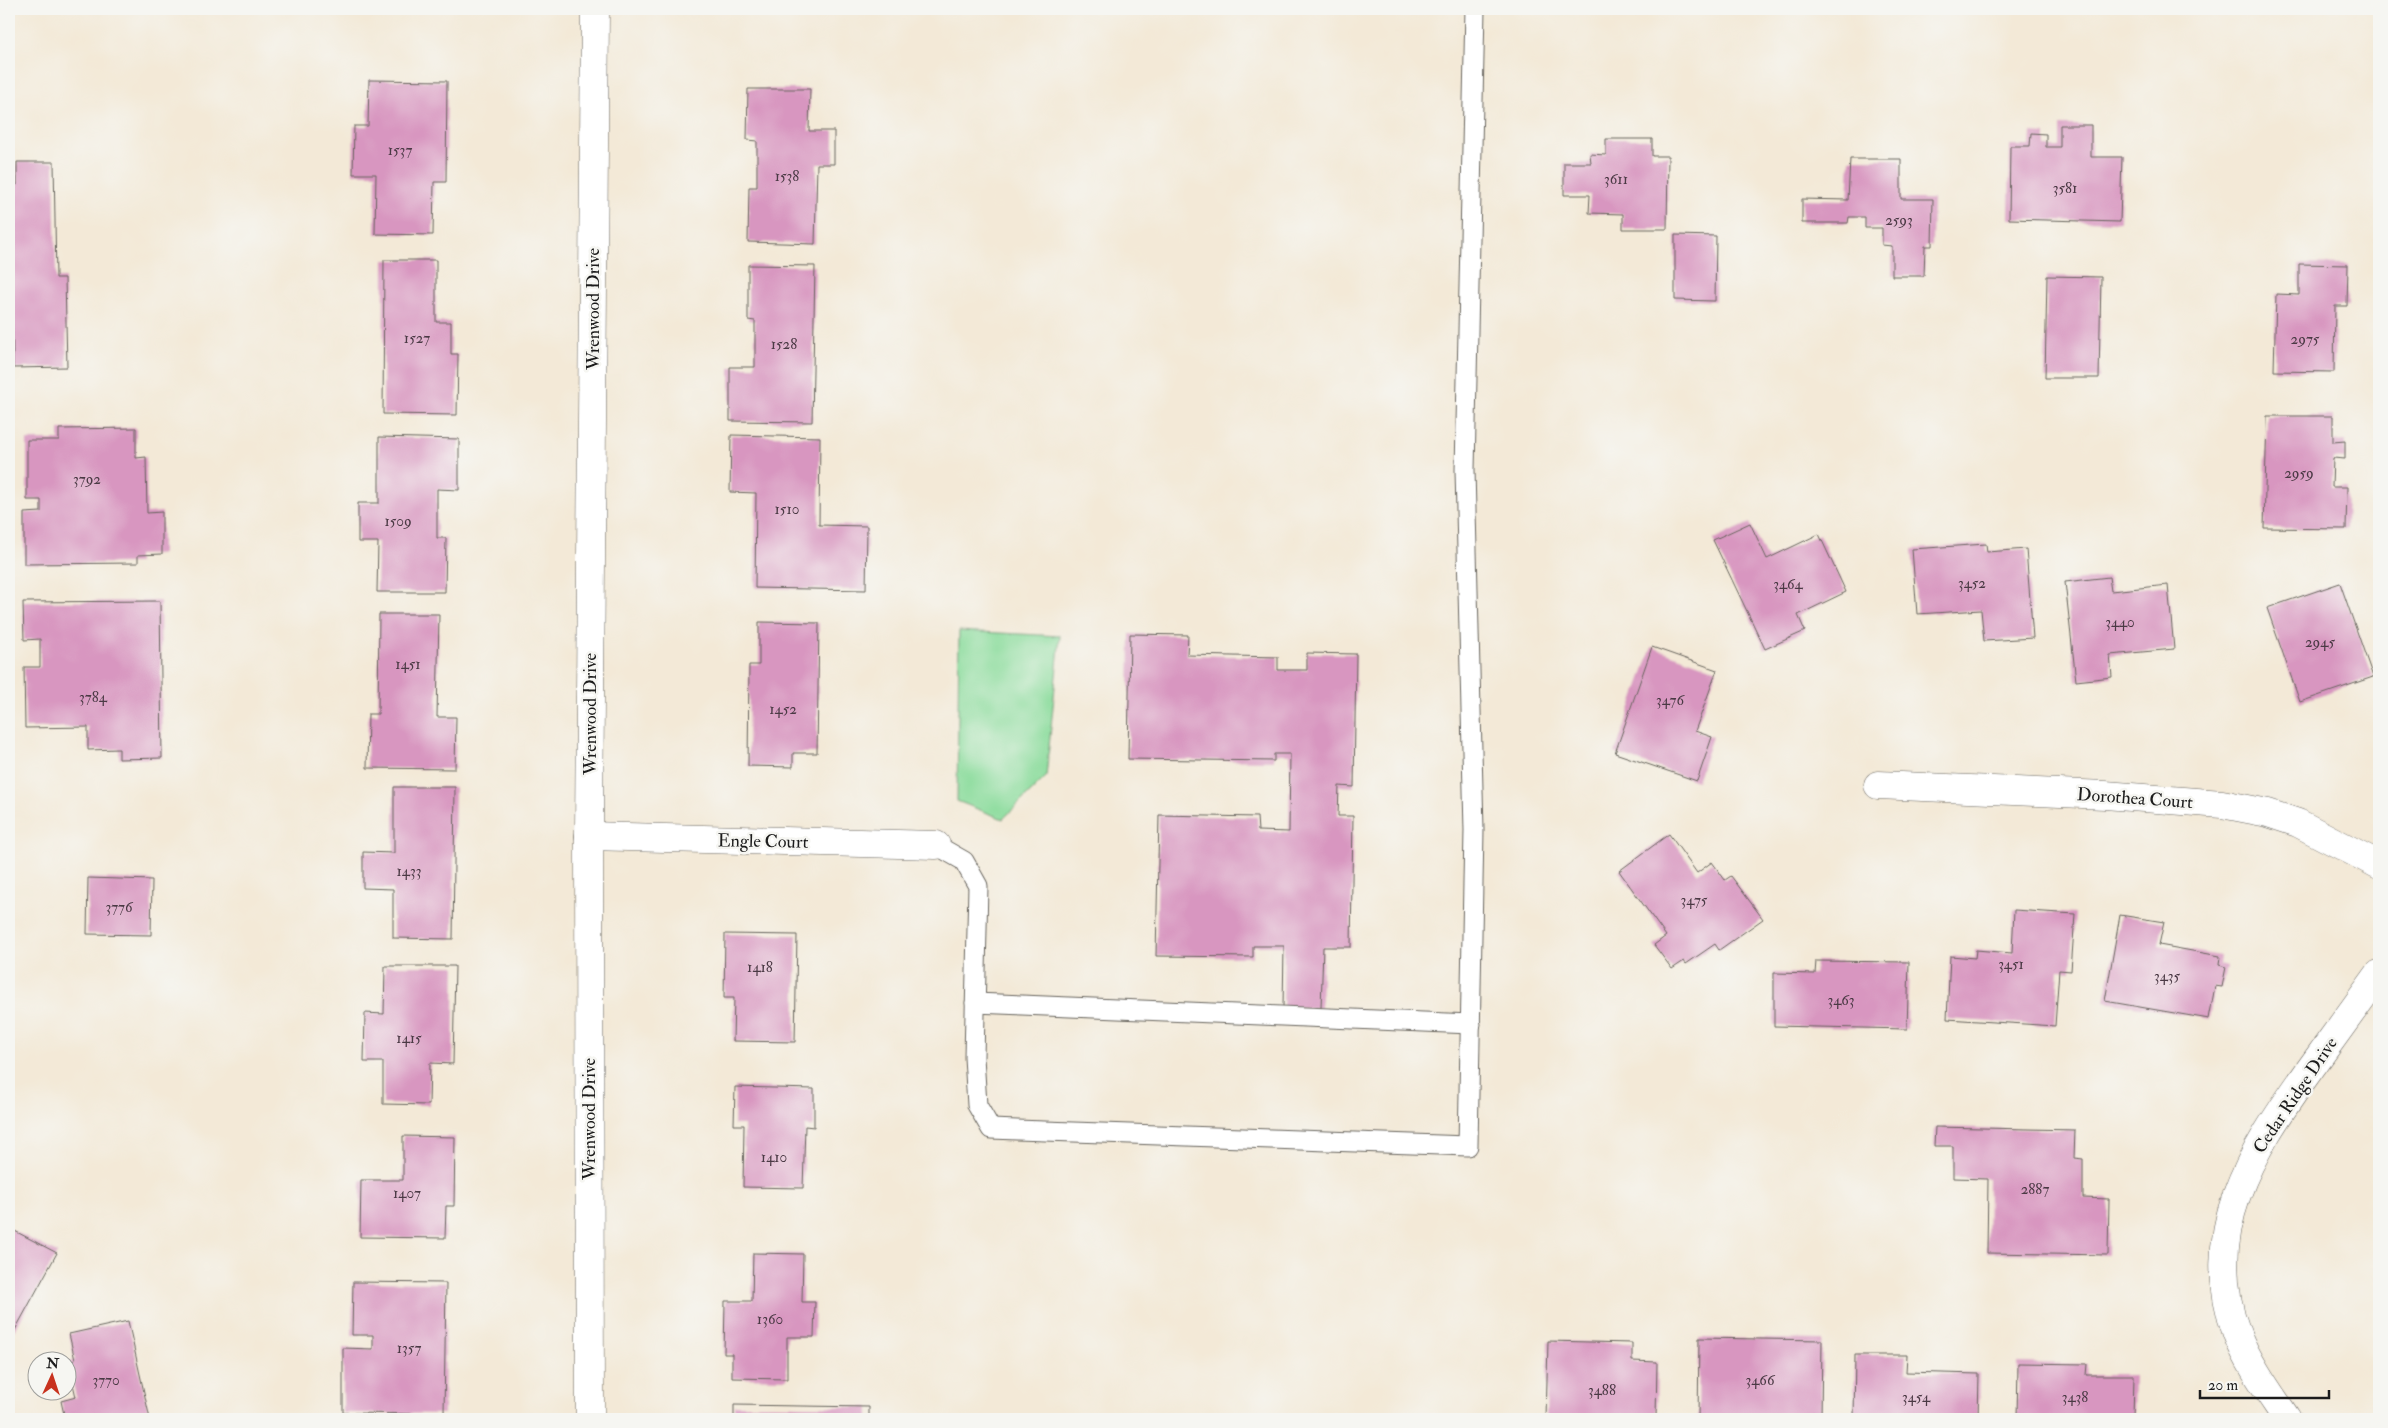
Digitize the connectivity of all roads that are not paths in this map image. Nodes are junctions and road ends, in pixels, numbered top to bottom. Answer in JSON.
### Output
{"nodes":[{"id":1,"x":595,"y":9,"type":"edge"},
{"id":2,"x":1475,"y":9,"type":"edge"},
{"id":3,"x":1878,"y":785,"type":"dead end"},
{"id":4,"x":589,"y":836,"type":"junction"},
{"id":5,"x":936,"y":845,"type":"joint"},
{"id":6,"x":2379,"y":866,"type":"edge"},
{"id":7,"x":2379,"y":974,"type":"edge"},
{"id":8,"x":975,"y":1003,"type":"junction"},
{"id":9,"x":1471,"y":1024,"type":"junction"},
{"id":10,"x":590,"y":1419,"type":"edge"},
{"id":11,"x":2287,"y":1419,"type":"edge"}],
"edges":[{"from":1,"to":4,"type":"street","name":"Wrenwood Drive"},
{"from":2,"to":9,"type":"lane"},
{"from":3,"to":6,"type":"street","name":"Dorothea Court"},
{"from":4,"to":5,"type":"street","name":"Engle Court"},
{"from":4,"to":10,"type":"street","name":"Wrenwood Drive"},
{"from":5,"to":8,"type":"lane"},
{"from":7,"to":11,"type":"street","name":"Cedar Ridge Drive"},
{"from":8,"to":9,"type":"lane"},
{"from":8,"to":9,"type":"lane"}]}
